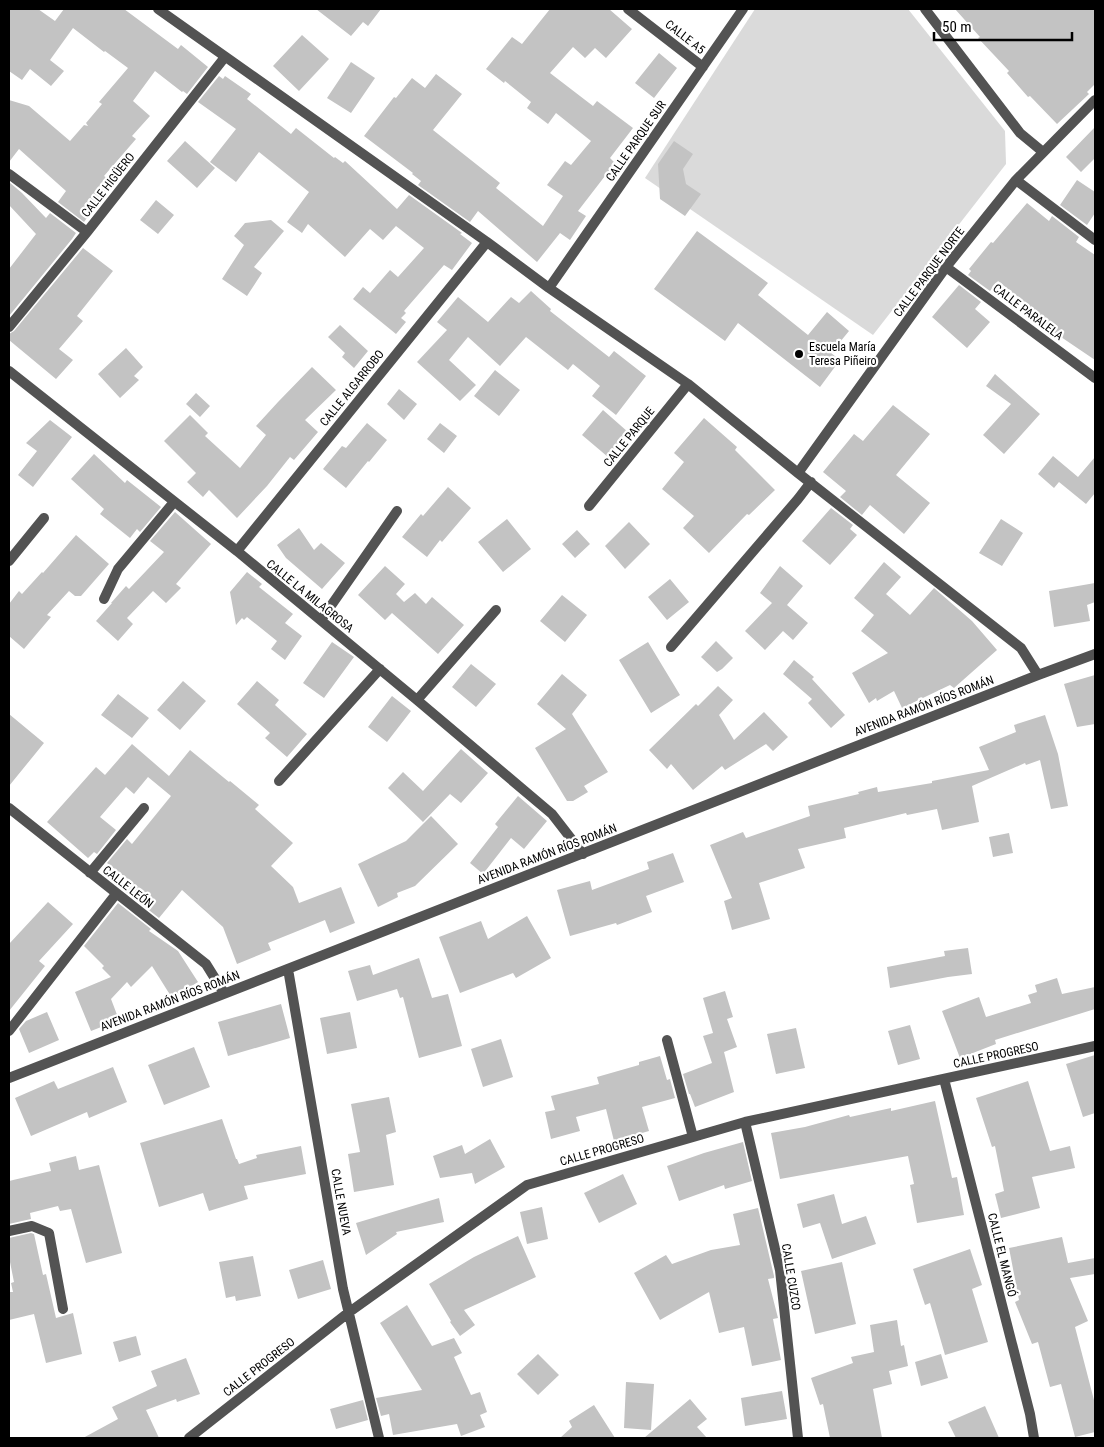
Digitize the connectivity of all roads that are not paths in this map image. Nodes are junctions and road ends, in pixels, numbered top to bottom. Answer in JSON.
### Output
{"nodes":[{"id":1,"x":158,"y":9,"type":"edge"},
{"id":2,"x":628,"y":9,"type":"edge"},
{"id":3,"x":743,"y":9,"type":"edge"},
{"id":4,"x":925,"y":9,"type":"edge"},
{"id":5,"x":225,"y":57,"type":"junction"},
{"id":6,"x":703,"y":67,"type":"junction"},
{"id":7,"x":1095,"y":100,"type":"edge"},
{"id":8,"x":1043,"y":152,"type":"junction"},
{"id":9,"x":9,"y":174,"type":"edge"},
{"id":10,"x":1016,"y":180,"type":"junction"},
{"id":11,"x":87,"y":232,"type":"junction"},
{"id":12,"x":1095,"y":240,"type":"edge"},
{"id":13,"x":487,"y":242,"type":"junction"},
{"id":14,"x":946,"y":267,"type":"junction"},
{"id":15,"x":549,"y":288,"type":"junction"},
{"id":16,"x":9,"y":327,"type":"edge"},
{"id":17,"x":9,"y":371,"type":"edge"},
{"id":18,"x":1095,"y":378,"type":"edge"},
{"id":19,"x":688,"y":384,"type":"junction"},
{"id":20,"x":798,"y":473,"type":"junction"},
{"id":21,"x":811,"y":482,"type":"junction"},
{"id":22,"x":174,"y":502,"type":"junction"},
{"id":23,"x":588,"y":506,"type":"dead end"},
{"id":24,"x":397,"y":511,"type":"dead end"},
{"id":25,"x":44,"y":518,"type":"dead end"},
{"id":26,"x":237,"y":551,"type":"junction"},
{"id":27,"x":9,"y":561,"type":"edge"},
{"id":28,"x":104,"y":599,"type":"dead end"},
{"id":29,"x":496,"y":610,"type":"dead end"},
{"id":30,"x":321,"y":620,"type":"junction"},
{"id":31,"x":671,"y":647,"type":"dead end"},
{"id":32,"x":1095,"y":654,"type":"edge"},
{"id":33,"x":380,"y":669,"type":"junction"},
{"id":34,"x":1038,"y":675,"type":"junction"},
{"id":35,"x":417,"y":700,"type":"junction"},
{"id":36,"x":279,"y":781,"type":"dead end"},
{"id":37,"x":9,"y":808,"type":"edge"},
{"id":38,"x":144,"y":808,"type":"dead end"},
{"id":39,"x":583,"y":854,"type":"junction"},
{"id":40,"x":90,"y":873,"type":"junction"},
{"id":41,"x":116,"y":894,"type":"junction"},
{"id":42,"x":288,"y":968,"type":"junction"},
{"id":43,"x":224,"y":993,"type":"junction"},
{"id":44,"x":9,"y":1031,"type":"edge"},
{"id":45,"x":668,"y":1040,"type":"dead end"},
{"id":46,"x":1095,"y":1046,"type":"edge"},
{"id":47,"x":9,"y":1078,"type":"edge"},
{"id":48,"x":944,"y":1079,"type":"junction"},
{"id":49,"x":744,"y":1122,"type":"junction"},
{"id":50,"x":692,"y":1137,"type":"junction"},
{"id":51,"x":9,"y":1232,"type":"edge"},
{"id":52,"x":63,"y":1309,"type":"dead end"},
{"id":53,"x":348,"y":1313,"type":"junction"},
{"id":54,"x":190,"y":1438,"type":"edge"},
{"id":55,"x":379,"y":1438,"type":"edge"},
{"id":56,"x":798,"y":1438,"type":"edge"},
{"id":57,"x":1034,"y":1438,"type":"edge"}],
"edges":[{"from":1,"to":5,"type":"street"},
{"from":2,"to":6,"type":"street","name":"CALLE A5"},
{"from":3,"to":6,"type":"street","name":"CALLE PARQUE SUR"},
{"from":4,"to":8,"type":"street"},
{"from":5,"to":11,"type":"street","name":"CALLE HIGÜERO"},
{"from":5,"to":13,"type":"street"},
{"from":6,"to":15,"type":"street","name":"CALLE PARQUE SUR"},
{"from":7,"to":8,"type":"street","name":"CALLE PARQUE NORTE"},
{"from":8,"to":10,"type":"street","name":"CALLE PARQUE NORTE"},
{"from":9,"to":11,"type":"street"},
{"from":10,"to":12,"type":"street"},
{"from":10,"to":14,"type":"street","name":"CALLE PARQUE NORTE"},
{"from":11,"to":16,"type":"street","name":"CALLE HIGÜERO"},
{"from":13,"to":15,"type":"street"},
{"from":13,"to":26,"type":"street","name":"CALLE ALGARROBO"},
{"from":14,"to":18,"type":"street","name":"CALLE PARALELA"},
{"from":14,"to":20,"type":"street","name":"CALLE PARQUE NORTE"},
{"from":15,"to":19,"type":"street"},
{"from":17,"to":22,"type":"street","name":"CALLE LA MILAGROSA"},
{"from":19,"to":20,"type":"street"},
{"from":19,"to":23,"type":"street","name":"CALLE PARQUE"},
{"from":20,"to":21,"type":"street"},
{"from":21,"to":31,"type":"street"},
{"from":21,"to":34,"type":"street"},
{"from":22,"to":26,"type":"street","name":"CALLE LA MILAGROSA"},
{"from":22,"to":28,"type":"street"},
{"from":24,"to":30,"type":"street"},
{"from":25,"to":27,"type":"street"},
{"from":26,"to":30,"type":"street","name":"CALLE LA MILAGROSA"},
{"from":29,"to":35,"type":"street"},
{"from":30,"to":33,"type":"street","name":"CALLE LA MILAGROSA"},
{"from":32,"to":34,"type":"street","name":"AVENIDA RAMÓN RÍOS ROMÁN"},
{"from":33,"to":35,"type":"street","name":"CALLE LA MILAGROSA"},
{"from":33,"to":36,"type":"street"},
{"from":34,"to":39,"type":"street","name":"AVENIDA RAMÓN RÍOS ROMÁN"},
{"from":35,"to":39,"type":"street","name":"CALLE LA MILAGROSA"},
{"from":37,"to":40,"type":"street","name":"CALLE LEÓN"},
{"from":38,"to":40,"type":"street"},
{"from":39,"to":42,"type":"street","name":"AVENIDA RAMÓN RÍOS ROMÁN"},
{"from":40,"to":41,"type":"street","name":"CALLE LEÓN"},
{"from":41,"to":43,"type":"street","name":"CALLE LEÓN"},
{"from":41,"to":44,"type":"street"},
{"from":42,"to":43,"type":"street","name":"AVENIDA RAMÓN RÍOS ROMÁN"},
{"from":42,"to":53,"type":"street","name":"CALLE NUEVA"},
{"from":43,"to":47,"type":"street","name":"AVENIDA RAMÓN RÍOS ROMÁN"},
{"from":45,"to":50,"type":"street"},
{"from":46,"to":48,"type":"street","name":"CALLE PROGRESO"},
{"from":48,"to":49,"type":"street","name":"CALLE PROGRESO"},
{"from":48,"to":57,"type":"street","name":"CALLE EL MANGÓ"},
{"from":49,"to":50,"type":"street","name":"CALLE PROGRESO"},
{"from":49,"to":56,"type":"street","name":"CALLE CUZCO"},
{"from":50,"to":53,"type":"street","name":"CALLE PROGRESO"},
{"from":51,"to":52,"type":"street"},
{"from":53,"to":54,"type":"street","name":"CALLE PROGRESO"},
{"from":53,"to":55,"type":"street","name":"CALLE NUEVA"}]}
